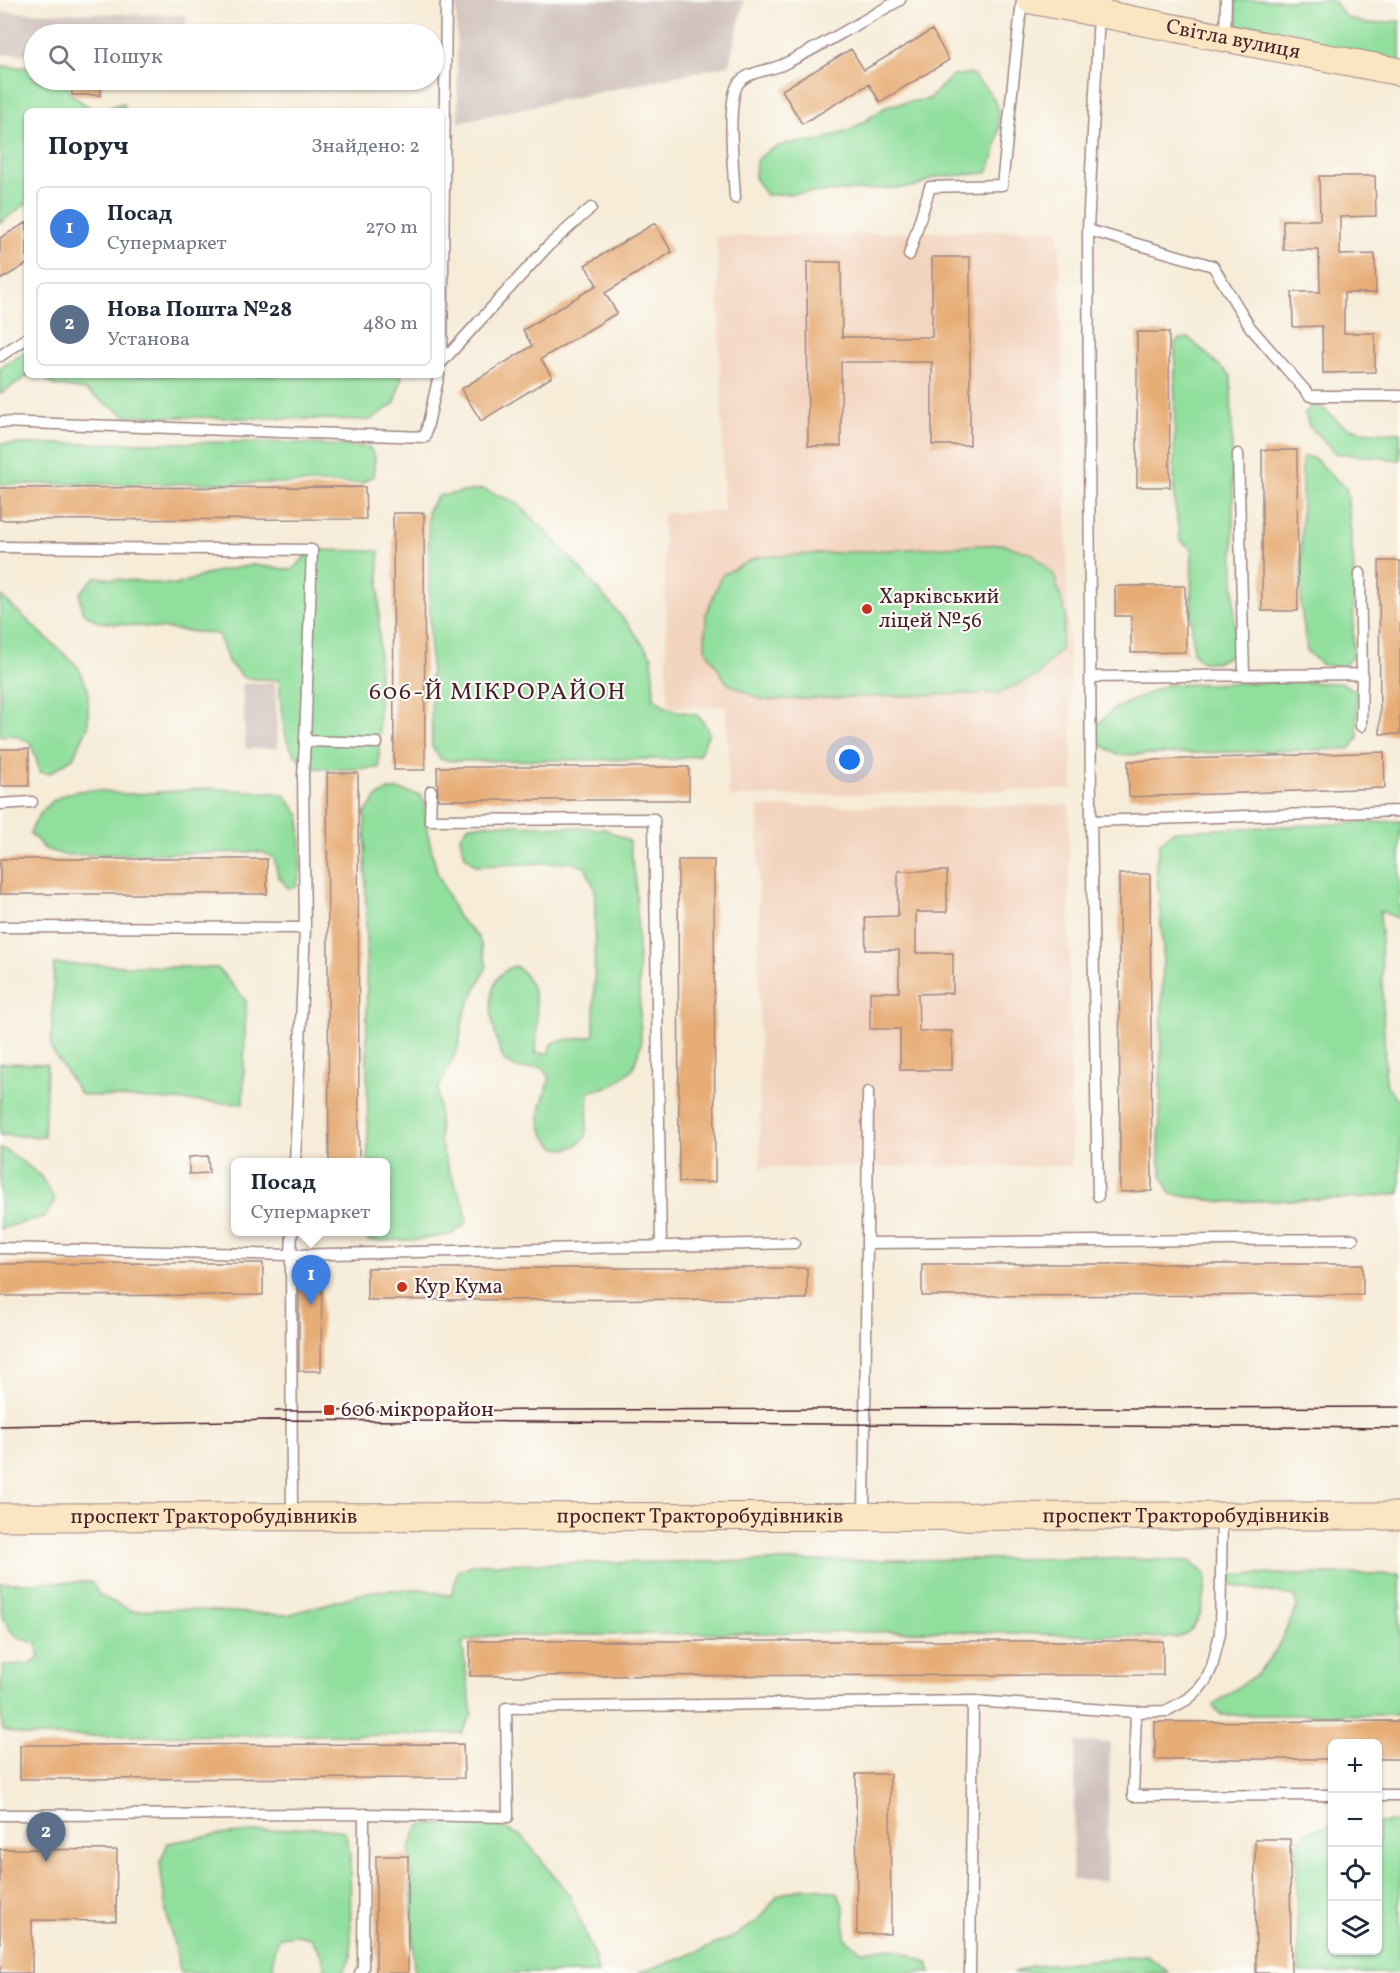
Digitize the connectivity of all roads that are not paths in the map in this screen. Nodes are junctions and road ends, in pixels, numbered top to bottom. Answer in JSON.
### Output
{"nodes":[{"id":1,"x":446,"y":0,"type":"edge"},
{"id":2,"x":900,"y":0,"type":"edge"},
{"id":3,"x":1022,"y":0,"type":"edge"},
{"id":4,"x":1031,"y":0,"type":"edge"},
{"id":5,"x":1226,"y":0,"type":"edge"},
{"id":6,"x":1099,"y":7,"type":"edge"},
{"id":7,"x":1225,"y":38,"type":"junction"},
{"id":8,"x":1400,"y":72,"type":"edge"},
{"id":9,"x":444,"y":182,"type":"edge"},
{"id":10,"x":735,"y":198,"type":"dead end"},
{"id":11,"x":591,"y":208,"type":"dead end"},
{"id":12,"x":1088,"y":230,"type":"junction"},
{"id":13,"x":909,"y":255,"type":"dead end"},
{"id":14,"x":24,"y":340,"type":"edge"},
{"id":15,"x":0,"y":356,"type":"edge"},
{"id":16,"x":444,"y":362,"type":"edge"},
{"id":17,"x":438,"y":378,"type":"edge"},
{"id":18,"x":1400,"y":396,"type":"edge"},
{"id":19,"x":0,"y":422,"type":"edge"},
{"id":20,"x":1238,"y":454,"type":"dead end"},
{"id":21,"x":0,"y":547,"type":"edge"},
{"id":22,"x":1360,"y":573,"type":"dead end"},
{"id":23,"x":1362,"y":674,"type":"junction"},
{"id":24,"x":1244,"y":675,"type":"junction"},
{"id":25,"x":1090,"y":677,"type":"junction"},
{"id":26,"x":1361,"y":726,"type":"dead end"},
{"id":27,"x":305,"y":741,"type":"junction"},
{"id":28,"x":377,"y":743,"type":"dead end"},
{"id":29,"x":431,"y":791,"type":"dead end"},
{"id":30,"x":32,"y":802,"type":"dead end"},
{"id":31,"x":0,"y":804,"type":"edge"},
{"id":32,"x":1400,"y":811,"type":"edge"},
{"id":33,"x":1091,"y":821,"type":"junction"},
{"id":34,"x":0,"y":927,"type":"edge"},
{"id":35,"x":305,"y":928,"type":"junction"},
{"id":36,"x":868,"y":1092,"type":"dead end"},
{"id":37,"x":295,"y":1158,"type":"edge"},
{"id":38,"x":1098,"y":1196,"type":"dead end"},
{"id":39,"x":292,"y":1236,"type":"edge"},
{"id":40,"x":1353,"y":1239,"type":"dead end"},
{"id":41,"x":794,"y":1243,"type":"dead end"},
{"id":42,"x":867,"y":1243,"type":"junction"},
{"id":43,"x":662,"y":1246,"type":"junction"},
{"id":44,"x":0,"y":1248,"type":"edge"},
{"id":45,"x":291,"y":1255,"type":"junction"},
{"id":46,"x":1400,"y":1516,"type":"edge"},
{"id":47,"x":0,"y":1517,"type":"edge"},
{"id":48,"x":292,"y":1517,"type":"junction"},
{"id":49,"x":864,"y":1517,"type":"junction"},
{"id":50,"x":1222,"y":1517,"type":"junction"},
{"id":51,"x":973,"y":1701,"type":"junction"},
{"id":52,"x":1136,"y":1712,"type":"junction"},
{"id":53,"x":1328,"y":1795,"type":"edge"},
{"id":54,"x":1382,"y":1795,"type":"edge"},
{"id":55,"x":1400,"y":1795,"type":"edge"},
{"id":56,"x":364,"y":1814,"type":"junction"},
{"id":57,"x":0,"y":1815,"type":"edge"},
{"id":58,"x":360,"y":1973,"type":"edge"},
{"id":59,"x":970,"y":1973,"type":"edge"}],
"edges":[{"from":1,"to":9,"type":"lane"},
{"from":2,"to":10,"type":"lane"},
{"from":3,"to":13,"type":"lane"},
{"from":4,"to":6,"type":"main road","name":"Світла вулиця"},
{"from":5,"to":7,"type":"lane"},
{"from":6,"to":7,"type":"main road","name":"Світла вулиця"},
{"from":6,"to":12,"type":"lane"},
{"from":7,"to":8,"type":"main road","name":"Світла вулиця"},
{"from":11,"to":16,"type":"lane"},
{"from":12,"to":18,"type":"lane"},
{"from":12,"to":25,"type":"lane"},
{"from":14,"to":15,"type":"lane"},
{"from":17,"to":19,"type":"lane"},
{"from":20,"to":24,"type":"lane"},
{"from":21,"to":27,"type":"lane"},
{"from":22,"to":23,"type":"lane"},
{"from":23,"to":24,"type":"lane"},
{"from":23,"to":26,"type":"lane"},
{"from":24,"to":25,"type":"lane"},
{"from":25,"to":33,"type":"lane"},
{"from":27,"to":28,"type":"lane"},
{"from":27,"to":35,"type":"lane"},
{"from":29,"to":43,"type":"lane"},
{"from":30,"to":31,"type":"lane"},
{"from":32,"to":33,"type":"lane"},
{"from":33,"to":38,"type":"lane"},
{"from":34,"to":35,"type":"lane"},
{"from":35,"to":37,"type":"lane"},
{"from":36,"to":42,"type":"lane"},
{"from":39,"to":45,"type":"lane"},
{"from":40,"to":42,"type":"lane"},
{"from":41,"to":43,"type":"lane"},
{"from":42,"to":49,"type":"lane"},
{"from":43,"to":45,"type":"lane"},
{"from":44,"to":45,"type":"lane"},
{"from":45,"to":48,"type":"lane"},
{"from":46,"to":50,"type":"main road","name":"проспект Тракторобудівників"},
{"from":47,"to":48,"type":"main road","name":"проспект Тракторобудівників"},
{"from":48,"to":49,"type":"main road","name":"проспект Тракторобудівників"},
{"from":49,"to":50,"type":"main road","name":"проспект Тракторобудівників"},
{"from":50,"to":52,"type":"lane"},
{"from":51,"to":52,"type":"lane"},
{"from":51,"to":56,"type":"lane"},
{"from":51,"to":59,"type":"lane"},
{"from":52,"to":53,"type":"lane"},
{"from":54,"to":55,"type":"lane"},
{"from":56,"to":57,"type":"lane"},
{"from":56,"to":58,"type":"lane"}]}
